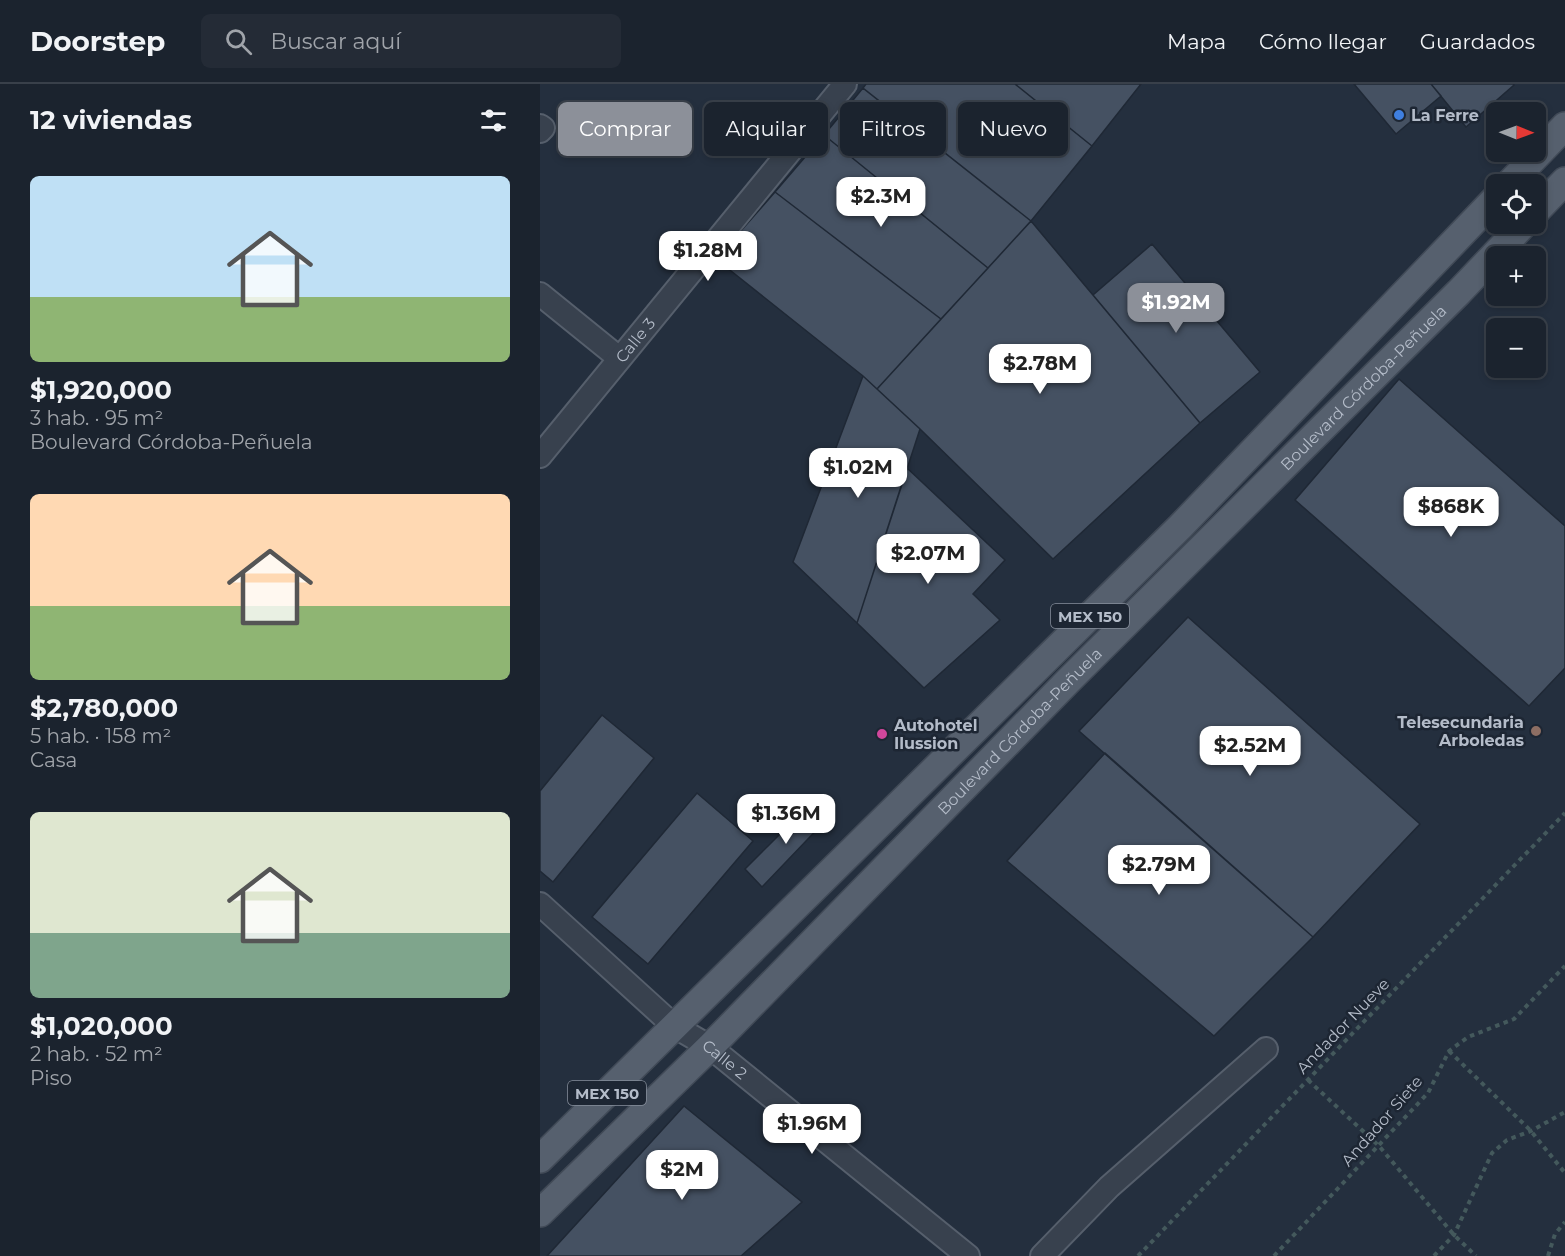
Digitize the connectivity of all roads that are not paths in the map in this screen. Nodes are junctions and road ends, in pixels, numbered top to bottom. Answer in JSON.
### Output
{"nodes":[{"id":1,"x":845,"y":84,"type":"edge"},
{"id":2,"x":540,"y":126,"type":"edge"},
{"id":3,"x":1565,"y":126,"type":"edge"},
{"id":4,"x":540,"y":131,"type":"edge"},
{"id":5,"x":1519,"y":174,"type":"edge"},
{"id":6,"x":1565,"y":180,"type":"edge"},
{"id":7,"x":1546,"y":200,"type":"edge"},
{"id":8,"x":1486,"y":208,"type":"edge"},
{"id":9,"x":1514,"y":234,"type":"edge"},
{"id":10,"x":540,"y":294,"type":"edge"},
{"id":11,"x":619,"y":358,"type":"junction"},
{"id":12,"x":540,"y":456,"type":"edge"},
{"id":13,"x":540,"y":904,"type":"edge"},
{"id":14,"x":674,"y":1026,"type":"junction"},
{"id":15,"x":711,"y":1047,"type":"junction"},
{"id":16,"x":1266,"y":1049,"type":"dead end"},
{"id":17,"x":540,"y":1159,"type":"edge"},
{"id":18,"x":540,"y":1213,"type":"edge"},
{"id":19,"x":968,"y":1256,"type":"edge"},
{"id":20,"x":1042,"y":1256,"type":"edge"}],
"edges":[{"from":1,"to":11,"type":"street","name":"Calle 3"},
{"from":2,"to":4,"type":"street"},
{"from":3,"to":5,"type":"main road"},
{"from":6,"to":7,"type":"main road"},
{"from":8,"to":14,"type":"main road","name":"Boulevard Córdoba-Peñuela","number":"MEX 150"},
{"from":9,"to":15,"type":"main road","name":"Boulevard Córdoba-Peñuela","number":"MEX 150"},
{"from":10,"to":11,"type":"street"},
{"from":11,"to":12,"type":"street","name":"Calle 3"},
{"from":13,"to":14,"type":"street","name":"Calle 2"},
{"from":14,"to":15,"type":"street","name":"Calle 2"},
{"from":14,"to":17,"type":"main road","name":"Boulevard Córdoba-Peñuela","number":"MEX 150"},
{"from":15,"to":18,"type":"main road","name":"Boulevard Córdoba-Peñuela","number":"MEX 150"},
{"from":15,"to":19,"type":"street","name":"Calle 2"},
{"from":16,"to":20,"type":"street"}]}
